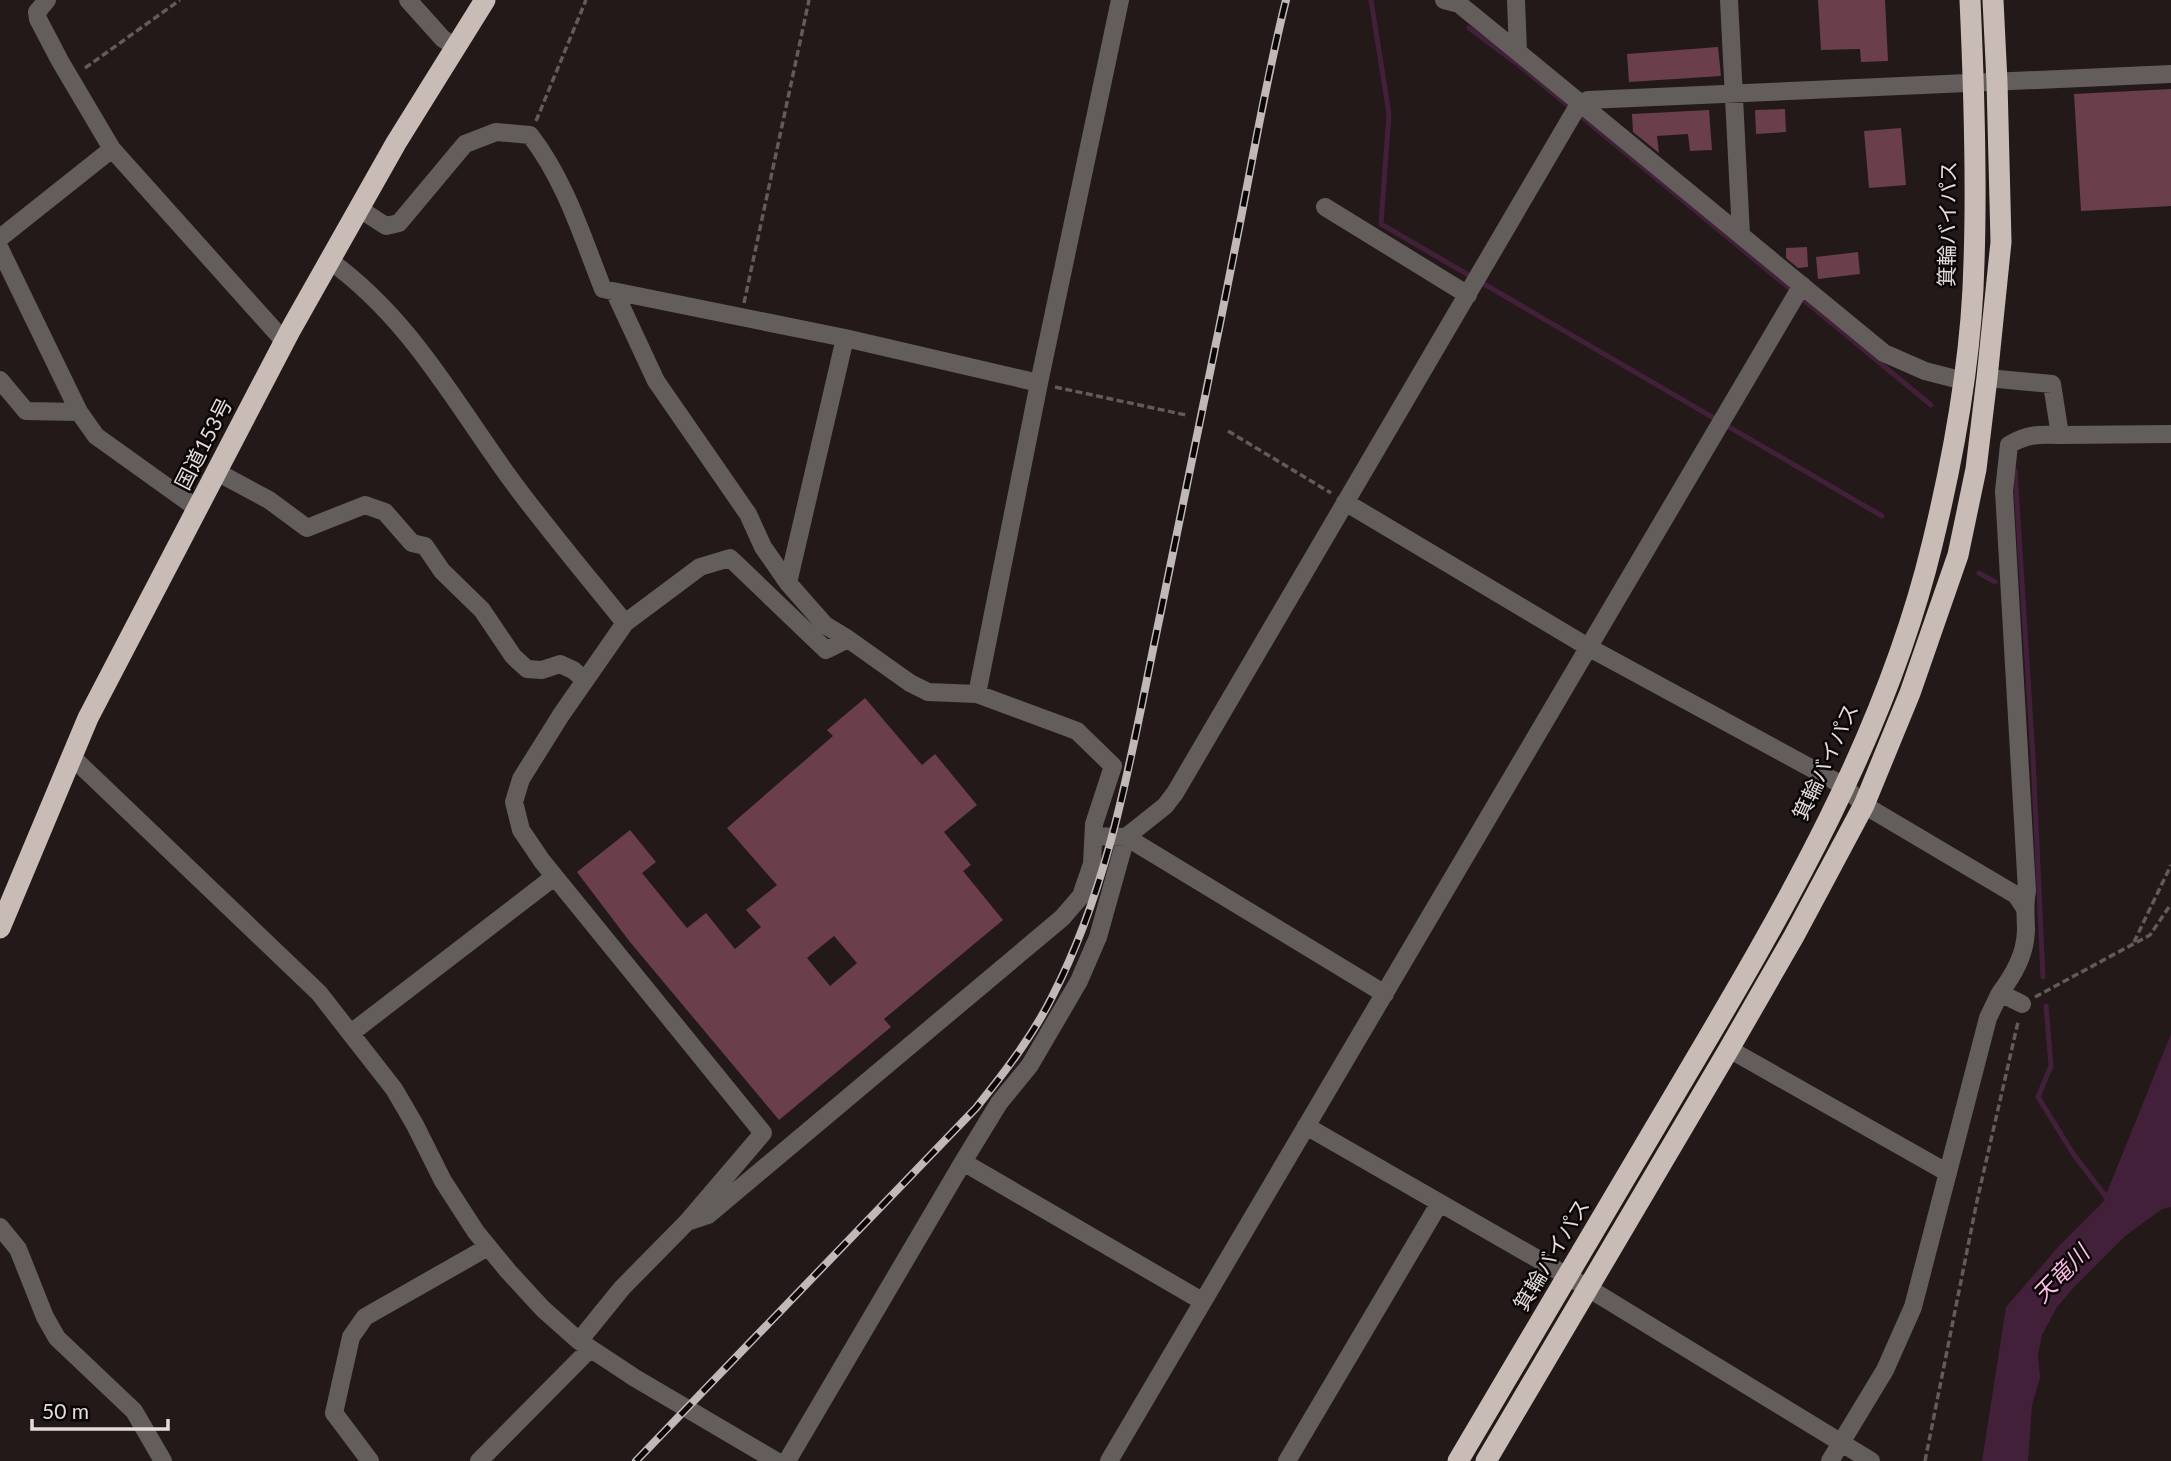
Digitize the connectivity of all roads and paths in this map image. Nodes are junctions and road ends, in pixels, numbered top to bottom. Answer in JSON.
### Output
{"nodes":[{"id":1,"x":47,"y":0,"type":"edge"},
{"id":2,"x":180,"y":0,"type":"edge"},
{"id":3,"x":408,"y":0,"type":"edge"},
{"id":4,"x":485,"y":0,"type":"edge"},
{"id":5,"x":586,"y":0,"type":"edge"},
{"id":6,"x":809,"y":0,"type":"edge"},
{"id":7,"x":1120,"y":0,"type":"edge"},
{"id":8,"x":1444,"y":0,"type":"edge"},
{"id":9,"x":1516,"y":0,"type":"edge"},
{"id":10,"x":1729,"y":0,"type":"edge"},
{"id":11,"x":1969,"y":0,"type":"edge"},
{"id":12,"x":1993,"y":0,"type":"edge"},
{"id":13,"x":455,"y":46,"type":"junction"},
{"id":14,"x":1518,"y":52,"type":"junction"},
{"id":15,"x":2171,"y":74,"type":"edge"},
{"id":16,"x":71,"y":79,"type":"junction"},
{"id":17,"x":1974,"y":82,"type":"junction"},
{"id":18,"x":1997,"y":82,"type":"junction"},
{"id":19,"x":1733,"y":93,"type":"junction"},
{"id":20,"x":1579,"y":105,"type":"junction"},
{"id":21,"x":530,"y":135,"type":"junction"},
{"id":22,"x":112,"y":149,"type":"junction"},
{"id":23,"x":1325,"y":207,"type":"dead end"},
{"id":24,"x":358,"y":208,"type":"junction"},
{"id":25,"x":1741,"y":235,"type":"junction"},
{"id":26,"x":0,"y":238,"type":"edge"},
{"id":27,"x":0,"y":249,"type":"edge"},
{"id":28,"x":329,"y":260,"type":"junction"},
{"id":29,"x":1474,"y":284,"type":"junction"},
{"id":30,"x":615,"y":293,"type":"junction"},
{"id":31,"x":1798,"y":293,"type":"junction"},
{"id":32,"x":741,"y":318,"type":"junction"},
{"id":33,"x":845,"y":338,"type":"junction"},
{"id":34,"x":284,"y":341,"type":"junction"},
{"id":35,"x":1987,"y":378,"type":"junction"},
{"id":36,"x":0,"y":380,"type":"edge"},
{"id":37,"x":1964,"y":381,"type":"junction"},
{"id":38,"x":1039,"y":383,"type":"junction"},
{"id":39,"x":79,"y":412,"type":"junction"},
{"id":40,"x":1185,"y":415,"type":"dead end"},
{"id":41,"x":1228,"y":431,"type":"dead end"},
{"id":42,"x":2171,"y":434,"type":"edge"},
{"id":43,"x":2060,"y":435,"type":"junction"},
{"id":44,"x":217,"y":472,"type":"junction"},
{"id":45,"x":1345,"y":502,"type":"junction"},
{"id":46,"x":198,"y":509,"type":"junction"},
{"id":47,"x":788,"y":583,"type":"junction"},
{"id":48,"x":625,"y":623,"type":"junction"},
{"id":49,"x":848,"y":639,"type":"junction"},
{"id":50,"x":1588,"y":647,"type":"junction"},
{"id":51,"x":585,"y":680,"type":"junction"},
{"id":52,"x":977,"y":694,"type":"junction"},
{"id":53,"x":71,"y":756,"type":"junction"},
{"id":54,"x":1844,"y":786,"type":"junction"},
{"id":55,"x":1864,"y":805,"type":"junction"},
{"id":56,"x":1094,"y":836,"type":"junction"},
{"id":57,"x":1126,"y":837,"type":"junction"},
{"id":58,"x":2171,"y":865,"type":"edge"},
{"id":59,"x":554,"y":877,"type":"junction"},
{"id":60,"x":2171,"y":904,"type":"edge"},
{"id":61,"x":2024,"y":907,"type":"junction"},
{"id":62,"x":0,"y":928,"type":"edge"},
{"id":63,"x":2134,"y":943,"type":"junction"},
{"id":64,"x":2000,"y":993,"type":"junction"},
{"id":65,"x":1385,"y":995,"type":"junction"},
{"id":66,"x":2022,"y":1004,"type":"junction"},
{"id":67,"x":351,"y":1033,"type":"junction"},
{"id":68,"x":1730,"y":1049,"type":"junction"},
{"id":69,"x":1306,"y":1126,"type":"junction"},
{"id":70,"x":963,"y":1162,"type":"junction"},
{"id":71,"x":1948,"y":1173,"type":"junction"},
{"id":72,"x":1439,"y":1204,"type":"junction"},
{"id":73,"x":687,"y":1222,"type":"junction"},
{"id":74,"x":0,"y":1227,"type":"edge"},
{"id":75,"x":488,"y":1247,"type":"junction"},
{"id":76,"x":1567,"y":1277,"type":"junction"},
{"id":77,"x":1588,"y":1289,"type":"junction"},
{"id":78,"x":1202,"y":1301,"type":"junction"},
{"id":79,"x":585,"y":1345,"type":"junction"},
{"id":80,"x":1841,"y":1443,"type":"junction"},
{"id":81,"x":163,"y":1461,"type":"edge"},
{"id":82,"x":370,"y":1461,"type":"edge"},
{"id":83,"x":478,"y":1461,"type":"edge"},
{"id":84,"x":776,"y":1461,"type":"edge"},
{"id":85,"x":787,"y":1461,"type":"edge"},
{"id":86,"x":1109,"y":1461,"type":"edge"},
{"id":87,"x":1287,"y":1461,"type":"edge"},
{"id":88,"x":1458,"y":1461,"type":"edge"},
{"id":89,"x":1486,"y":1461,"type":"edge"},
{"id":90,"x":1830,"y":1461,"type":"edge"},
{"id":91,"x":1871,"y":1461,"type":"edge"},
{"id":92,"x":1924,"y":1461,"type":"edge"}],
"edges":[{"from":1,"to":16,"type":"street"},
{"from":2,"to":16,"type":"path"},
{"from":3,"to":13,"type":"street"},
{"from":4,"to":13,"type":"highway","name":"国道153号"},
{"from":5,"to":21,"type":"path"},
{"from":6,"to":32,"type":"path"},
{"from":7,"to":38,"type":"street"},
{"from":8,"to":14,"type":"street"},
{"from":9,"to":14,"type":"street"},
{"from":10,"to":19,"type":"street"},
{"from":11,"to":17,"type":"highway","name":"箕輪バイパス"},
{"from":12,"to":18,"type":"highway"},
{"from":13,"to":24,"type":"highway","name":"国道153号"},
{"from":14,"to":20,"type":"street"},
{"from":15,"to":18,"type":"street"},
{"from":16,"to":22,"type":"street"},
{"from":17,"to":18,"type":"street"},
{"from":17,"to":19,"type":"street"},
{"from":17,"to":37,"type":"highway","name":"箕輪バイパス"},
{"from":18,"to":35,"type":"highway"},
{"from":19,"to":20,"type":"street"},
{"from":19,"to":25,"type":"street"},
{"from":20,"to":25,"type":"street"},
{"from":20,"to":29,"type":"street"},
{"from":21,"to":24,"type":"street"},
{"from":21,"to":30,"type":"street"},
{"from":22,"to":26,"type":"street"},
{"from":22,"to":34,"type":"street"},
{"from":23,"to":29,"type":"street"},
{"from":24,"to":28,"type":"highway","name":"国道153号"},
{"from":25,"to":31,"type":"street"},
{"from":27,"to":39,"type":"street"},
{"from":28,"to":34,"type":"highway","name":"国道153号"},
{"from":28,"to":48,"type":"street"},
{"from":29,"to":45,"type":"street"},
{"from":30,"to":32,"type":"street"},
{"from":30,"to":47,"type":"street"},
{"from":31,"to":37,"type":"street"},
{"from":31,"to":50,"type":"street"},
{"from":32,"to":33,"type":"street"},
{"from":33,"to":38,"type":"street"},
{"from":33,"to":47,"type":"street"},
{"from":34,"to":44,"type":"highway","name":"国道153号"},
{"from":35,"to":43,"type":"street"},
{"from":35,"to":55,"type":"highway"},
{"from":36,"to":39,"type":"street"},
{"from":37,"to":54,"type":"highway","name":"箕輪バイパス"},
{"from":38,"to":40,"type":"path"},
{"from":38,"to":52,"type":"street"},
{"from":39,"to":46,"type":"street"},
{"from":41,"to":45,"type":"path"},
{"from":42,"to":43,"type":"street"},
{"from":43,"to":61,"type":"street"},
{"from":44,"to":46,"type":"highway","name":"国道153号"},
{"from":44,"to":51,"type":"street"},
{"from":45,"to":50,"type":"street"},
{"from":45,"to":57,"type":"street"},
{"from":46,"to":53,"type":"highway","name":"国道153号"},
{"from":47,"to":49,"type":"street"},
{"from":48,"to":49,"type":"street"},
{"from":48,"to":51,"type":"street"},
{"from":49,"to":52,"type":"street"},
{"from":50,"to":54,"type":"street"},
{"from":50,"to":65,"type":"street"},
{"from":51,"to":59,"type":"street"},
{"from":52,"to":56,"type":"street"},
{"from":53,"to":62,"type":"highway","name":"国道153号"},
{"from":53,"to":67,"type":"street"},
{"from":54,"to":55,"type":"street"},
{"from":54,"to":76,"type":"highway","name":"箕輪バイパス"},
{"from":55,"to":61,"type":"street"},
{"from":55,"to":68,"type":"highway"},
{"from":56,"to":57,"type":"street"},
{"from":56,"to":73,"type":"street"},
{"from":57,"to":65,"type":"street"},
{"from":57,"to":70,"type":"street"},
{"from":58,"to":63,"type":"path"},
{"from":59,"to":67,"type":"street"},
{"from":59,"to":73,"type":"street"},
{"from":60,"to":63,"type":"path"},
{"from":61,"to":64,"type":"street"},
{"from":63,"to":66,"type":"path"},
{"from":64,"to":66,"type":"street"},
{"from":64,"to":71,"type":"street"},
{"from":65,"to":69,"type":"street"},
{"from":66,"to":92,"type":"path"},
{"from":67,"to":75,"type":"street"},
{"from":68,"to":71,"type":"street"},
{"from":68,"to":77,"type":"highway"},
{"from":69,"to":72,"type":"street"},
{"from":69,"to":78,"type":"street"},
{"from":70,"to":78,"type":"street"},
{"from":70,"to":85,"type":"street"},
{"from":71,"to":80,"type":"street"},
{"from":72,"to":76,"type":"street"},
{"from":72,"to":87,"type":"street"},
{"from":73,"to":79,"type":"street"},
{"from":74,"to":81,"type":"street"},
{"from":75,"to":79,"type":"street"},
{"from":75,"to":82,"type":"street"},
{"from":76,"to":77,"type":"street"},
{"from":76,"to":88,"type":"highway","name":"箕輪バイパス"},
{"from":77,"to":80,"type":"street"},
{"from":77,"to":89,"type":"highway"},
{"from":78,"to":86,"type":"street"},
{"from":79,"to":83,"type":"street"},
{"from":79,"to":84,"type":"street"},
{"from":80,"to":90,"type":"street"},
{"from":80,"to":91,"type":"street"}]}
